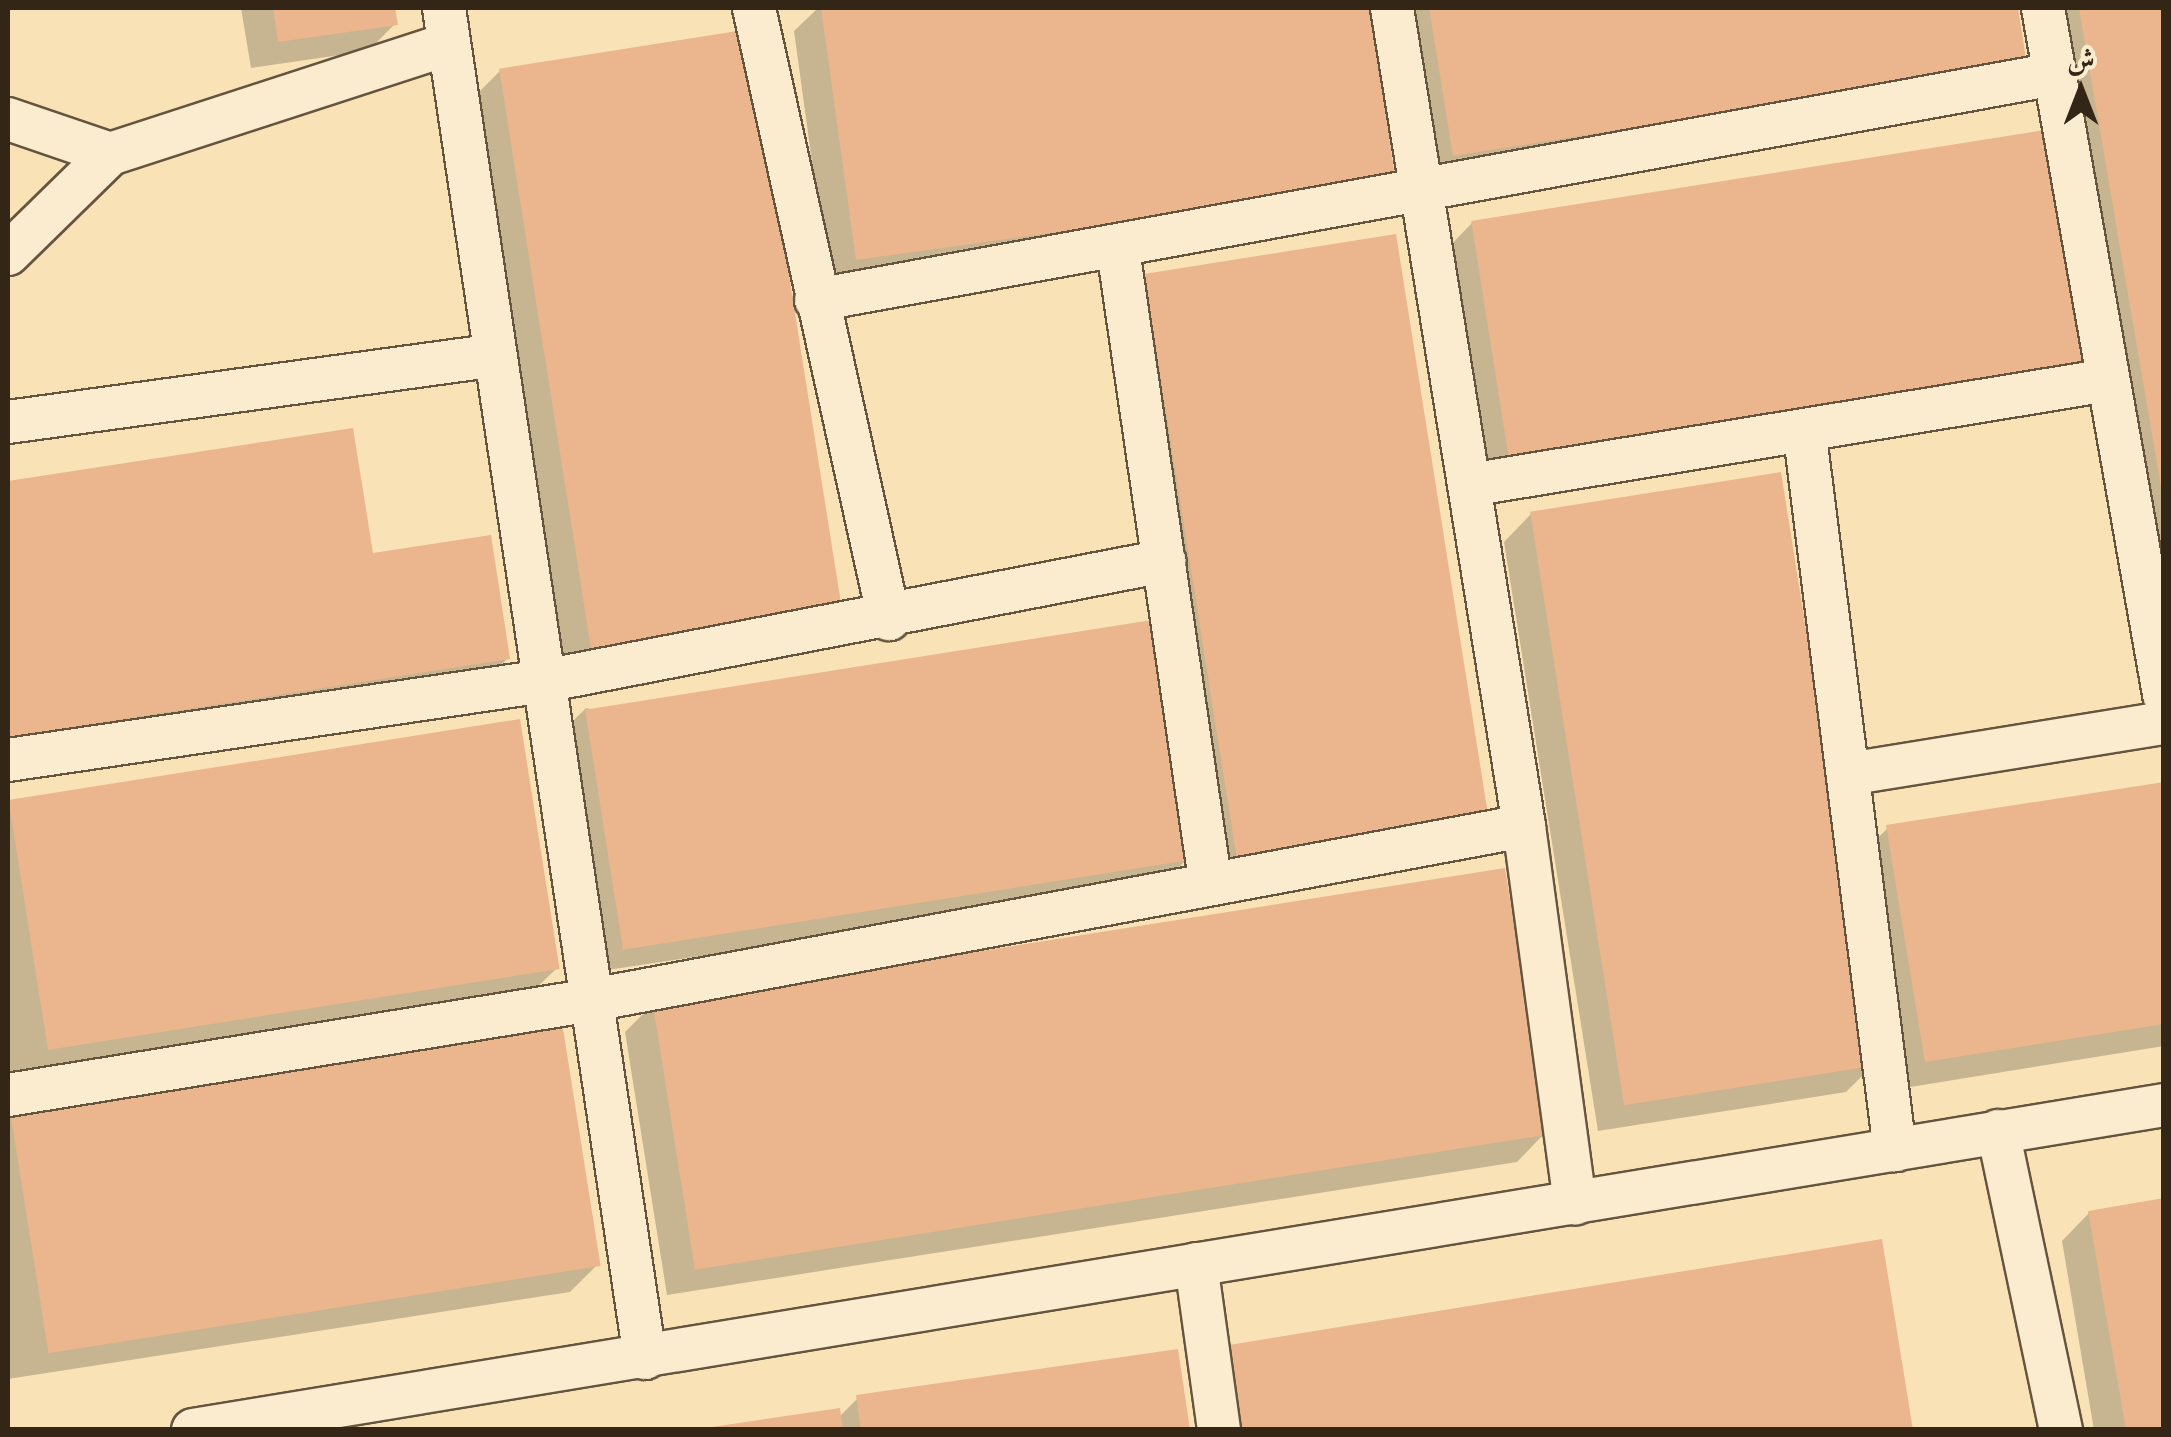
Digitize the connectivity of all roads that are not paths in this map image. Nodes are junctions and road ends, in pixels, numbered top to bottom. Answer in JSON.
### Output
{"nodes":[{"id":1,"x":754,"y":8,"type":"edge"},
{"id":2,"x":1392,"y":8,"type":"edge"},
{"id":3,"x":2043,"y":8,"type":"edge"},
{"id":4,"x":446,"y":26,"type":"edge"},
{"id":5,"x":2055,"y":74,"type":"junction"},
{"id":6,"x":8,"y":119,"type":"edge"},
{"id":7,"x":110,"y":154,"type":"junction"},
{"id":8,"x":1420,"y":190,"type":"junction"},
{"id":9,"x":1118,"y":249,"type":"junction"},
{"id":10,"x":8,"y":254,"type":"edge"},
{"id":11,"x":816,"y":300,"type":"junction"},
{"id":12,"x":496,"y":355,"type":"junction"},
{"id":13,"x":2108,"y":380,"type":"junction"},
{"id":14,"x":8,"y":422,"type":"edge"},
{"id":15,"x":1805,"y":436,"type":"junction"},
{"id":16,"x":1469,"y":486,"type":"junction"},
{"id":17,"x":1164,"y":561,"type":"junction"},
{"id":18,"x":890,"y":619,"type":"junction"},
{"id":19,"x":544,"y":681,"type":"junction"},
{"id":20,"x":2164,"y":694,"type":"edge"},
{"id":21,"x":2164,"y":723,"type":"edge"},
{"id":22,"x":8,"y":760,"type":"edge"},
{"id":23,"x":1848,"y":774,"type":"junction"},
{"id":24,"x":1524,"y":826,"type":"junction"},
{"id":25,"x":1210,"y":880,"type":"junction"},
{"id":26,"x":592,"y":1000,"type":"junction"},
{"id":27,"x":8,"y":1094,"type":"edge"},
{"id":28,"x":2164,"y":1104,"type":"edge"},
{"id":29,"x":1998,"y":1131,"type":"junction"},
{"id":30,"x":1895,"y":1150,"type":"junction"},
{"id":31,"x":1575,"y":1204,"type":"junction"},
{"id":32,"x":1196,"y":1264,"type":"junction"},
{"id":33,"x":645,"y":1358,"type":"junction"},
{"id":34,"x":368,"y":1417,"type":"edge"},
{"id":35,"x":193,"y":1430,"type":"edge"},
{"id":36,"x":1219,"y":1430,"type":"edge"},
{"id":37,"x":2062,"y":1430,"type":"edge"}],
"edges":[{"from":1,"to":11,"type":"street"},
{"from":2,"to":8,"type":"street"},
{"from":3,"to":5,"type":"street"},
{"from":4,"to":7,"type":"street"},
{"from":4,"to":12,"type":"street"},
{"from":5,"to":8,"type":"street"},
{"from":5,"to":13,"type":"street"},
{"from":6,"to":7,"type":"street"},
{"from":7,"to":10,"type":"street"},
{"from":8,"to":9,"type":"street"},
{"from":8,"to":16,"type":"street"},
{"from":9,"to":11,"type":"street"},
{"from":9,"to":17,"type":"street"},
{"from":11,"to":18,"type":"street"},
{"from":12,"to":14,"type":"street"},
{"from":12,"to":19,"type":"street"},
{"from":13,"to":15,"type":"street"},
{"from":13,"to":20,"type":"street"},
{"from":15,"to":16,"type":"street"},
{"from":15,"to":23,"type":"street"},
{"from":16,"to":24,"type":"street"},
{"from":17,"to":18,"type":"street"},
{"from":17,"to":25,"type":"street"},
{"from":18,"to":19,"type":"street"},
{"from":19,"to":22,"type":"street"},
{"from":19,"to":26,"type":"street"},
{"from":21,"to":23,"type":"street"},
{"from":23,"to":30,"type":"street"},
{"from":24,"to":25,"type":"street"},
{"from":24,"to":31,"type":"street"},
{"from":25,"to":26,"type":"street"},
{"from":26,"to":27,"type":"street"},
{"from":26,"to":33,"type":"street"},
{"from":28,"to":29,"type":"street"},
{"from":29,"to":30,"type":"street"},
{"from":29,"to":37,"type":"street"},
{"from":30,"to":31,"type":"street"},
{"from":31,"to":32,"type":"street"},
{"from":32,"to":33,"type":"street"},
{"from":32,"to":36,"type":"street"},
{"from":33,"to":34,"type":"street"},
{"from":34,"to":35,"type":"street"}]}
